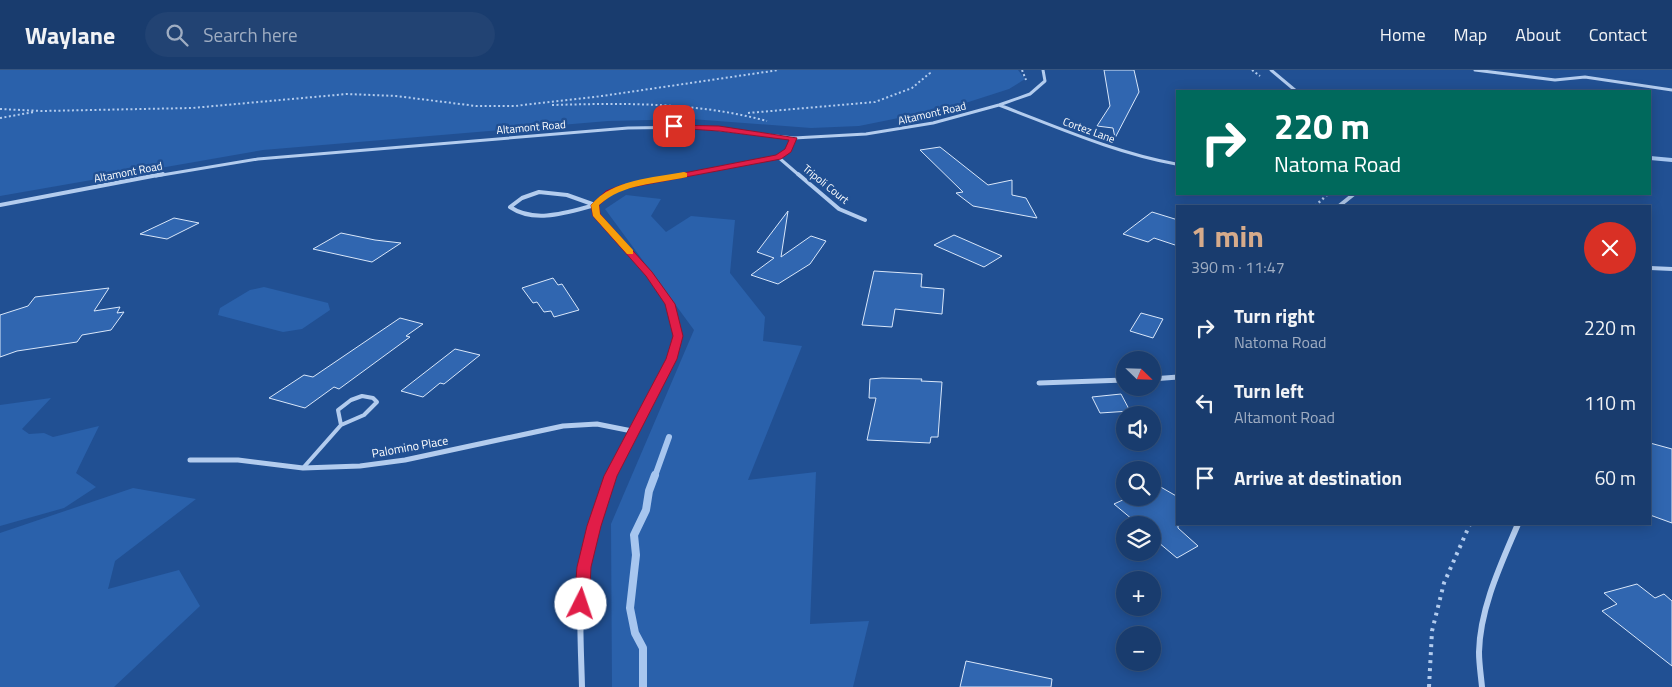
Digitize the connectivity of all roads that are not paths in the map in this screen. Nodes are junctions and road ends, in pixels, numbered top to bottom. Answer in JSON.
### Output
{"nodes":[{"id":1,"x":1043,"y":70,"type":"edge"},
{"id":2,"x":1271,"y":70,"type":"edge"},
{"id":3,"x":1475,"y":70,"type":"edge"},
{"id":4,"x":1295,"y":90,"type":"edge"},
{"id":5,"x":1672,"y":90,"type":"edge"},
{"id":6,"x":999,"y":105,"type":"junction"},
{"id":7,"x":794,"y":138,"type":"junction"},
{"id":8,"x":778,"y":157,"type":"junction"},
{"id":9,"x":1176,"y":164,"type":"dead end"},
{"id":10,"x":1353,"y":195,"type":"edge"},
{"id":11,"x":0,"y":205,"type":"edge"},
{"id":12,"x":595,"y":205,"type":"junction"},
{"id":13,"x":1340,"y":205,"type":"edge"},
{"id":14,"x":865,"y":220,"type":"dead end"},
{"id":15,"x":1651,"y":268,"type":"edge"},
{"id":16,"x":1672,"y":269,"type":"edge"},
{"id":17,"x":1176,"y":377,"type":"edge"},
{"id":18,"x":1161,"y":378,"type":"edge"},
{"id":19,"x":1116,"y":380,"type":"edge"},
{"id":20,"x":1039,"y":383,"type":"dead end"},
{"id":21,"x":341,"y":425,"type":"junction"},
{"id":22,"x":632,"y":431,"type":"junction"},
{"id":23,"x":190,"y":460,"type":"dead end"},
{"id":24,"x":304,"y":468,"type":"junction"},
{"id":25,"x":1518,"y":525,"type":"edge"},
{"id":26,"x":582,"y":687,"type":"edge"},
{"id":27,"x":1482,"y":687,"type":"edge"}],
"edges":[{"from":1,"to":6,"type":"street","name":"Altamont Road"},
{"from":2,"to":4,"type":"street"},
{"from":3,"to":5,"type":"street"},
{"from":6,"to":7,"type":"street","name":"Altamont Road"},
{"from":6,"to":9,"type":"street","name":"Cortez Lane"},
{"from":7,"to":8,"type":"street"},
{"from":7,"to":11,"type":"street","name":"Altamont Road"},
{"from":8,"to":12,"type":"street"},
{"from":8,"to":14,"type":"street","name":"Tripoli Court"},
{"from":10,"to":13,"type":"street"},
{"from":12,"to":12,"type":"street"},
{"from":12,"to":22,"type":"street"},
{"from":15,"to":16,"type":"street"},
{"from":17,"to":18,"type":"street"},
{"from":19,"to":20,"type":"street"},
{"from":21,"to":21,"type":"lane"},
{"from":21,"to":24,"type":"lane"},
{"from":22,"to":24,"type":"street","name":"Palomino Place"},
{"from":22,"to":26,"type":"street"},
{"from":23,"to":24,"type":"street","name":"Palomino Place"},
{"from":25,"to":27,"type":"street"}]}
